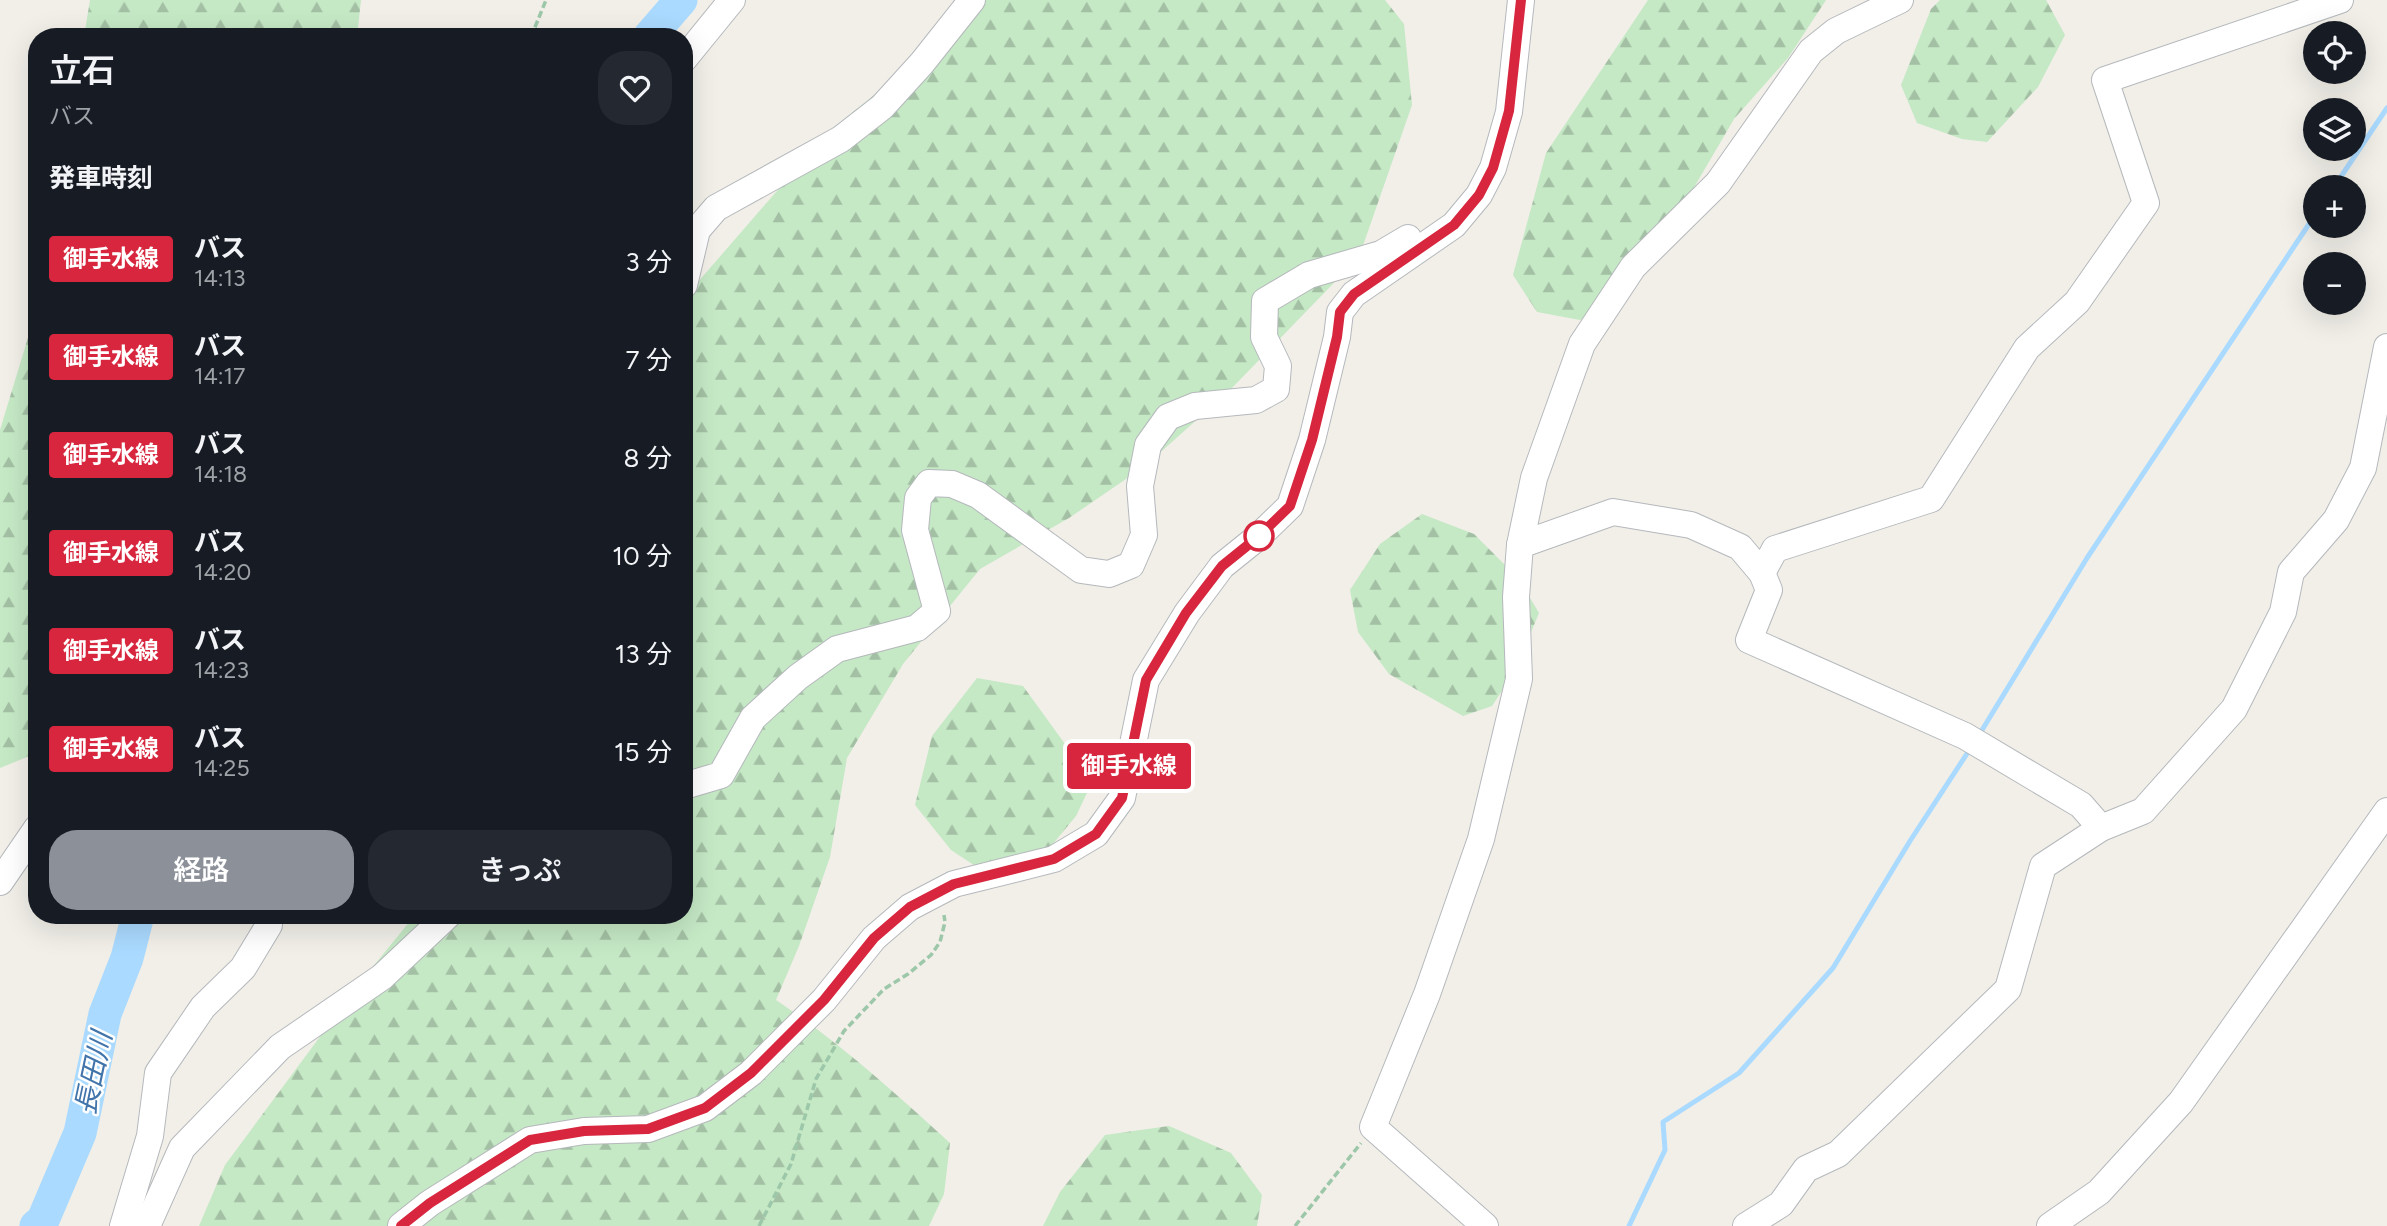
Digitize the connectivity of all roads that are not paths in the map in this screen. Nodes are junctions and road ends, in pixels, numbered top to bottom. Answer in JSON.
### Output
{"nodes":[{"id":1,"x":732,"y":0,"type":"edge"},
{"id":2,"x":972,"y":0,"type":"edge"},
{"id":3,"x":1521,"y":0,"type":"edge"},
{"id":4,"x":1900,"y":0,"type":"edge"},
{"id":5,"x":2340,"y":0,"type":"edge"},
{"id":6,"x":693,"y":48,"type":"edge"},
{"id":7,"x":1479,"y":195,"type":"junction"},
{"id":8,"x":693,"y":247,"type":"edge"},
{"id":9,"x":2387,"y":347,"type":"edge"},
{"id":10,"x":1520,"y":545,"type":"junction"},
{"id":11,"x":1762,"y":573,"type":"junction"},
{"id":12,"x":693,"y":783,"type":"edge"},
{"id":13,"x":2387,"y":811,"type":"edge"},
{"id":14,"x":2101,"y":828,"type":"junction"},
{"id":15,"x":28,"y":841,"type":"edge"},
{"id":16,"x":0,"y":882,"type":"edge"},
{"id":17,"x":269,"y":924,"type":"edge"},
{"id":18,"x":438,"y":924,"type":"edge"},
{"id":19,"x":123,"y":1226,"type":"edge"},
{"id":20,"x":146,"y":1226,"type":"edge"},
{"id":21,"x":401,"y":1226,"type":"edge"},
{"id":22,"x":1485,"y":1226,"type":"edge"},
{"id":23,"x":1746,"y":1226,"type":"edge"},
{"id":24,"x":2050,"y":1226,"type":"edge"}],
"edges":[{"from":1,"to":6,"type":"street"},
{"from":2,"to":8,"type":"street"},
{"from":3,"to":7,"type":"street"},
{"from":4,"to":10,"type":"street"},
{"from":5,"to":11,"type":"street"},
{"from":7,"to":12,"type":"street"},
{"from":7,"to":21,"type":"street"},
{"from":9,"to":14,"type":"street"},
{"from":10,"to":11,"type":"street"},
{"from":10,"to":22,"type":"street"},
{"from":11,"to":14,"type":"street"},
{"from":13,"to":24,"type":"street"},
{"from":14,"to":23,"type":"street"},
{"from":15,"to":16,"type":"street"},
{"from":17,"to":19,"type":"street"},
{"from":18,"to":20,"type":"street"}]}
